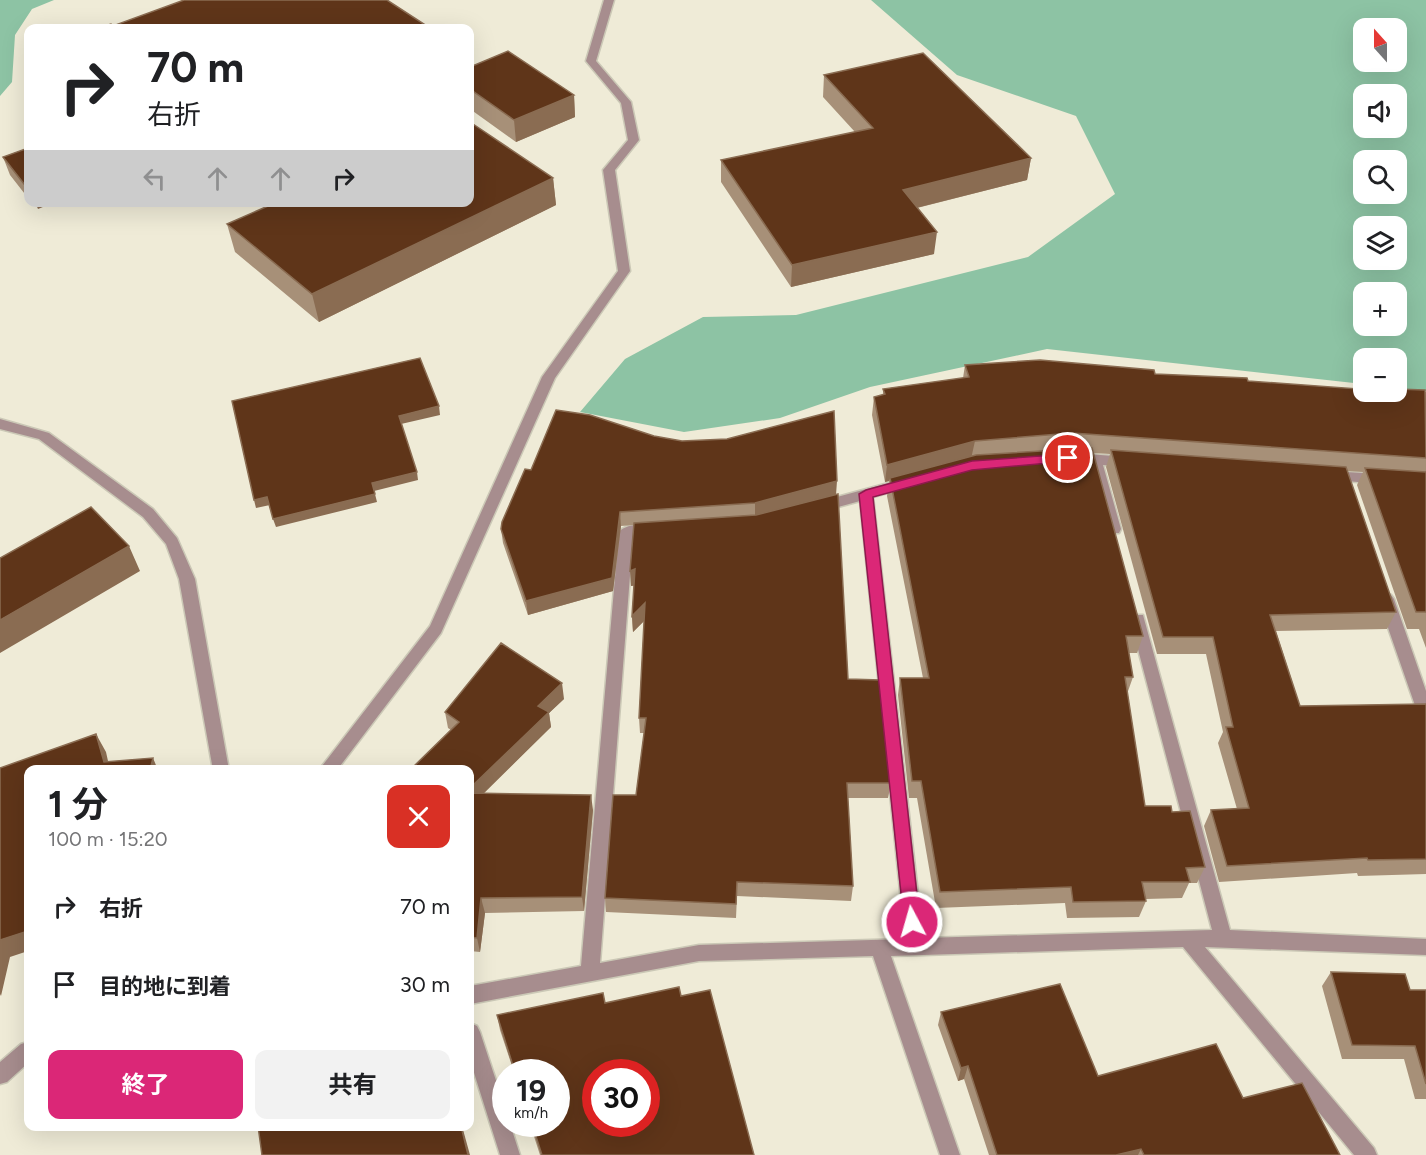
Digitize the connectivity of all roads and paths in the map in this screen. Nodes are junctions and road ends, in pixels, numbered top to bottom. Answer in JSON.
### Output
{"nodes":[{"id":1,"x":609,"y":0,"type":"edge"},
{"id":2,"x":0,"y":424,"type":"edge"},
{"id":3,"x":1056,"y":459,"type":"edge"},
{"id":4,"x":1095,"y":460,"type":"junction"},
{"id":5,"x":1143,"y":463,"type":"edge"},
{"id":6,"x":1309,"y":474,"type":"edge"},
{"id":7,"x":919,"y":480,"type":"edge"},
{"id":8,"x":1391,"y":480,"type":"edge"},
{"id":9,"x":866,"y":494,"type":"junction"},
{"id":10,"x":810,"y":509,"type":"edge"},
{"id":11,"x":673,"y":529,"type":"edge"},
{"id":12,"x":1116,"y":539,"type":"edge"},
{"id":13,"x":1380,"y":578,"type":"edge"},
{"id":14,"x":1135,"y":608,"type":"edge"},
{"id":15,"x":1426,"y":714,"type":"edge"},
{"id":16,"x":220,"y":765,"type":"edge"},
{"id":17,"x":331,"y":765,"type":"edge"},
{"id":18,"x":1223,"y":938,"type":"junction"},
{"id":19,"x":1186,"y":939,"type":"junction"},
{"id":20,"x":915,"y":946,"type":"junction"},
{"id":21,"x":1426,"y":947,"type":"edge"},
{"id":22,"x":879,"y":948,"type":"junction"},
{"id":23,"x":590,"y":973,"type":"junction"},
{"id":24,"x":474,"y":994,"type":"edge"},
{"id":25,"x":474,"y":1044,"type":"edge"},
{"id":26,"x":24,"y":1055,"type":"edge"},
{"id":27,"x":0,"y":1075,"type":"edge"},
{"id":28,"x":510,"y":1155,"type":"edge"},
{"id":29,"x":950,"y":1155,"type":"edge"},
{"id":30,"x":1367,"y":1155,"type":"edge"}],
"edges":[{"from":1,"to":17,"type":"street"},
{"from":2,"to":16,"type":"street"},
{"from":3,"to":4,"type":"street"},
{"from":4,"to":5,"type":"street"},
{"from":4,"to":12,"type":"street"},
{"from":6,"to":8,"type":"street"},
{"from":7,"to":9,"type":"street"},
{"from":9,"to":10,"type":"street"},
{"from":9,"to":20,"type":"street"},
{"from":11,"to":23,"type":"street"},
{"from":13,"to":15,"type":"street"},
{"from":14,"to":18,"type":"street"},
{"from":18,"to":19,"type":"street"},
{"from":18,"to":21,"type":"street"},
{"from":19,"to":20,"type":"street"},
{"from":19,"to":30,"type":"street"},
{"from":20,"to":22,"type":"street"},
{"from":22,"to":23,"type":"street"},
{"from":22,"to":29,"type":"street"},
{"from":23,"to":24,"type":"street"},
{"from":25,"to":28,"type":"street"},
{"from":26,"to":27,"type":"street"}]}
